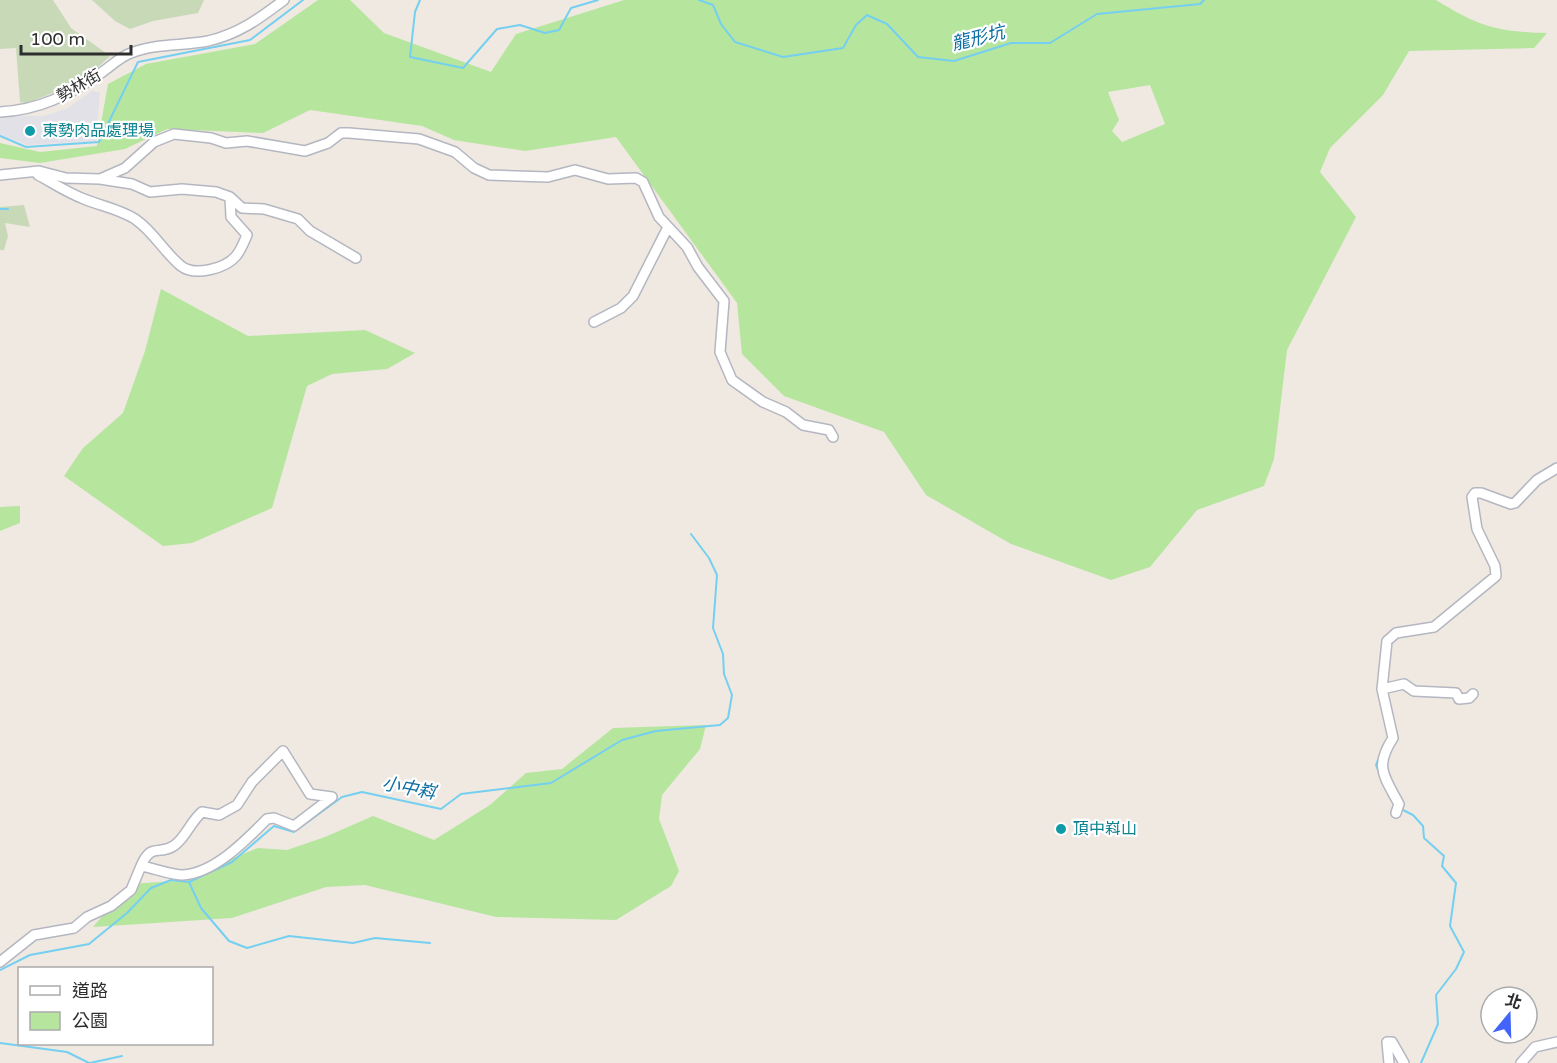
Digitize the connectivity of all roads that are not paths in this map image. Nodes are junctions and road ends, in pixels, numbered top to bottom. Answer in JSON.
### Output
{"nodes":[{"id":1,"x":284,"y":0,"type":"edge"},
{"id":2,"x":0,"y":112,"type":"edge"},
{"id":3,"x":31,"y":171,"type":"junction"},
{"id":4,"x":0,"y":175,"type":"edge"},
{"id":5,"x":100,"y":179,"type":"junction"},
{"id":6,"x":230,"y":197,"type":"junction"},
{"id":7,"x":667,"y":229,"type":"junction"},
{"id":8,"x":356,"y":258,"type":"dead end"},
{"id":9,"x":594,"y":322,"type":"dead end"},
{"id":10,"x":834,"y":437,"type":"dead end"},
{"id":11,"x":1557,"y":468,"type":"edge"},
{"id":12,"x":1382,"y":689,"type":"junction"},
{"id":13,"x":1473,"y":694,"type":"dead end"},
{"id":14,"x":1397,"y":808,"type":"dead end"},
{"id":15,"x":141,"y":866,"type":"junction"},
{"id":16,"x":0,"y":962,"type":"edge"},
{"id":17,"x":1557,"y":1041,"type":"edge"},
{"id":18,"x":1389,"y":1063,"type":"edge"},
{"id":19,"x":1404,"y":1063,"type":"edge"},
{"id":20,"x":1521,"y":1063,"type":"edge"}],
"edges":[{"from":1,"to":2,"type":"street","name":"勢林街"},
{"from":3,"to":4,"type":"street"},
{"from":3,"to":5,"type":"street"},
{"from":3,"to":6,"type":"street"},
{"from":5,"to":6,"type":"street"},
{"from":5,"to":7,"type":"street"},
{"from":6,"to":8,"type":"street"},
{"from":7,"to":9,"type":"street"},
{"from":7,"to":10,"type":"street"},
{"from":11,"to":12,"type":"street"},
{"from":12,"to":13,"type":"street"},
{"from":12,"to":14,"type":"street"},
{"from":15,"to":15,"type":"street"},
{"from":15,"to":16,"type":"street"},
{"from":17,"to":20,"type":"street"},
{"from":18,"to":19,"type":"street"}]}
